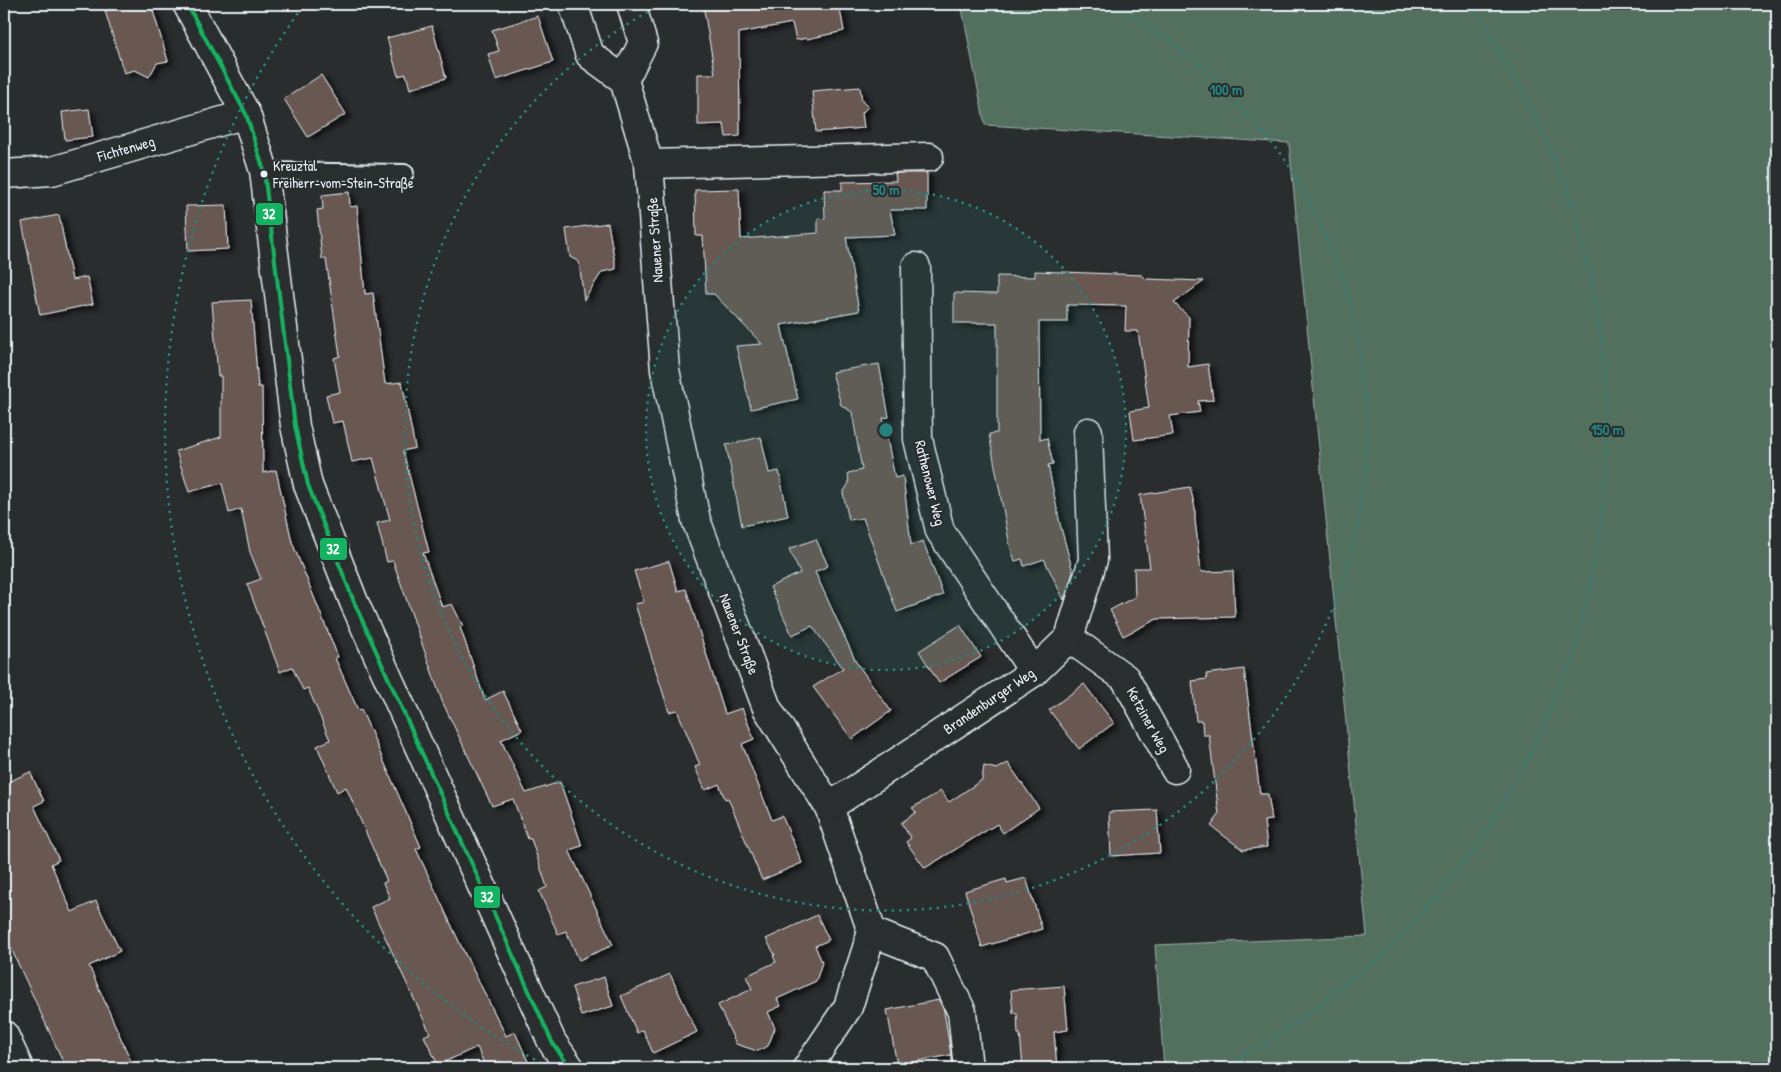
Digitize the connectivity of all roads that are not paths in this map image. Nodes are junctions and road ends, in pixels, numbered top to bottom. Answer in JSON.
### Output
{"nodes":[{"id":1,"x":187,"y":4,"type":"edge"},
{"id":2,"x":572,"y":4,"type":"edge"},
{"id":3,"x":632,"y":4,"type":"edge"},
{"id":4,"x":624,"y":80,"type":"junction"},
{"id":5,"x":246,"y":114,"type":"junction"},
{"id":6,"x":929,"y":157,"type":"dead end"},
{"id":7,"x":649,"y":164,"type":"junction"},
{"id":8,"x":264,"y":171,"type":"junction"},
{"id":9,"x":405,"y":173,"type":"dead end"},
{"id":10,"x":4,"y":174,"type":"edge"},
{"id":11,"x":916,"y":267,"type":"dead end"},
{"id":12,"x":1088,"y":432,"type":"dead end"},
{"id":13,"x":1069,"y":638,"type":"junction"},
{"id":14,"x":1034,"y":672,"type":"junction"},
{"id":15,"x":1175,"y":769,"type":"dead end"},
{"id":16,"x":830,"y":807,"type":"junction"},
{"id":17,"x":872,"y":932,"type":"junction"},
{"id":18,"x":4,"y":1035,"type":"edge"},
{"id":19,"x":19,"y":1068,"type":"edge"},
{"id":20,"x":570,"y":1068,"type":"edge"},
{"id":21,"x":807,"y":1068,"type":"edge"},
{"id":22,"x":968,"y":1068,"type":"edge"}],
"edges":[{"from":1,"to":5,"type":"street"},
{"from":2,"to":4,"type":"street"},
{"from":3,"to":4,"type":"street"},
{"from":4,"to":7,"type":"street","name":"Nauener Straße"},
{"from":5,"to":8,"type":"street"},
{"from":5,"to":10,"type":"street","name":"Fichtenweg"},
{"from":6,"to":7,"type":"street"},
{"from":7,"to":16,"type":"street","name":"Nauener Straße"},
{"from":8,"to":9,"type":"lane"},
{"from":8,"to":20,"type":"street"},
{"from":11,"to":14,"type":"street","name":"Rathenower Weg"},
{"from":12,"to":13,"type":"street","name":"Brandenburger Weg"},
{"from":13,"to":14,"type":"street","name":"Brandenburger Weg"},
{"from":13,"to":15,"type":"street","name":"Ketziner Weg"},
{"from":14,"to":16,"type":"street","name":"Brandenburger Weg"},
{"from":16,"to":17,"type":"street","name":"Nauener Straße"},
{"from":17,"to":21,"type":"street"},
{"from":17,"to":22,"type":"street"},
{"from":18,"to":19,"type":"street"}]}
